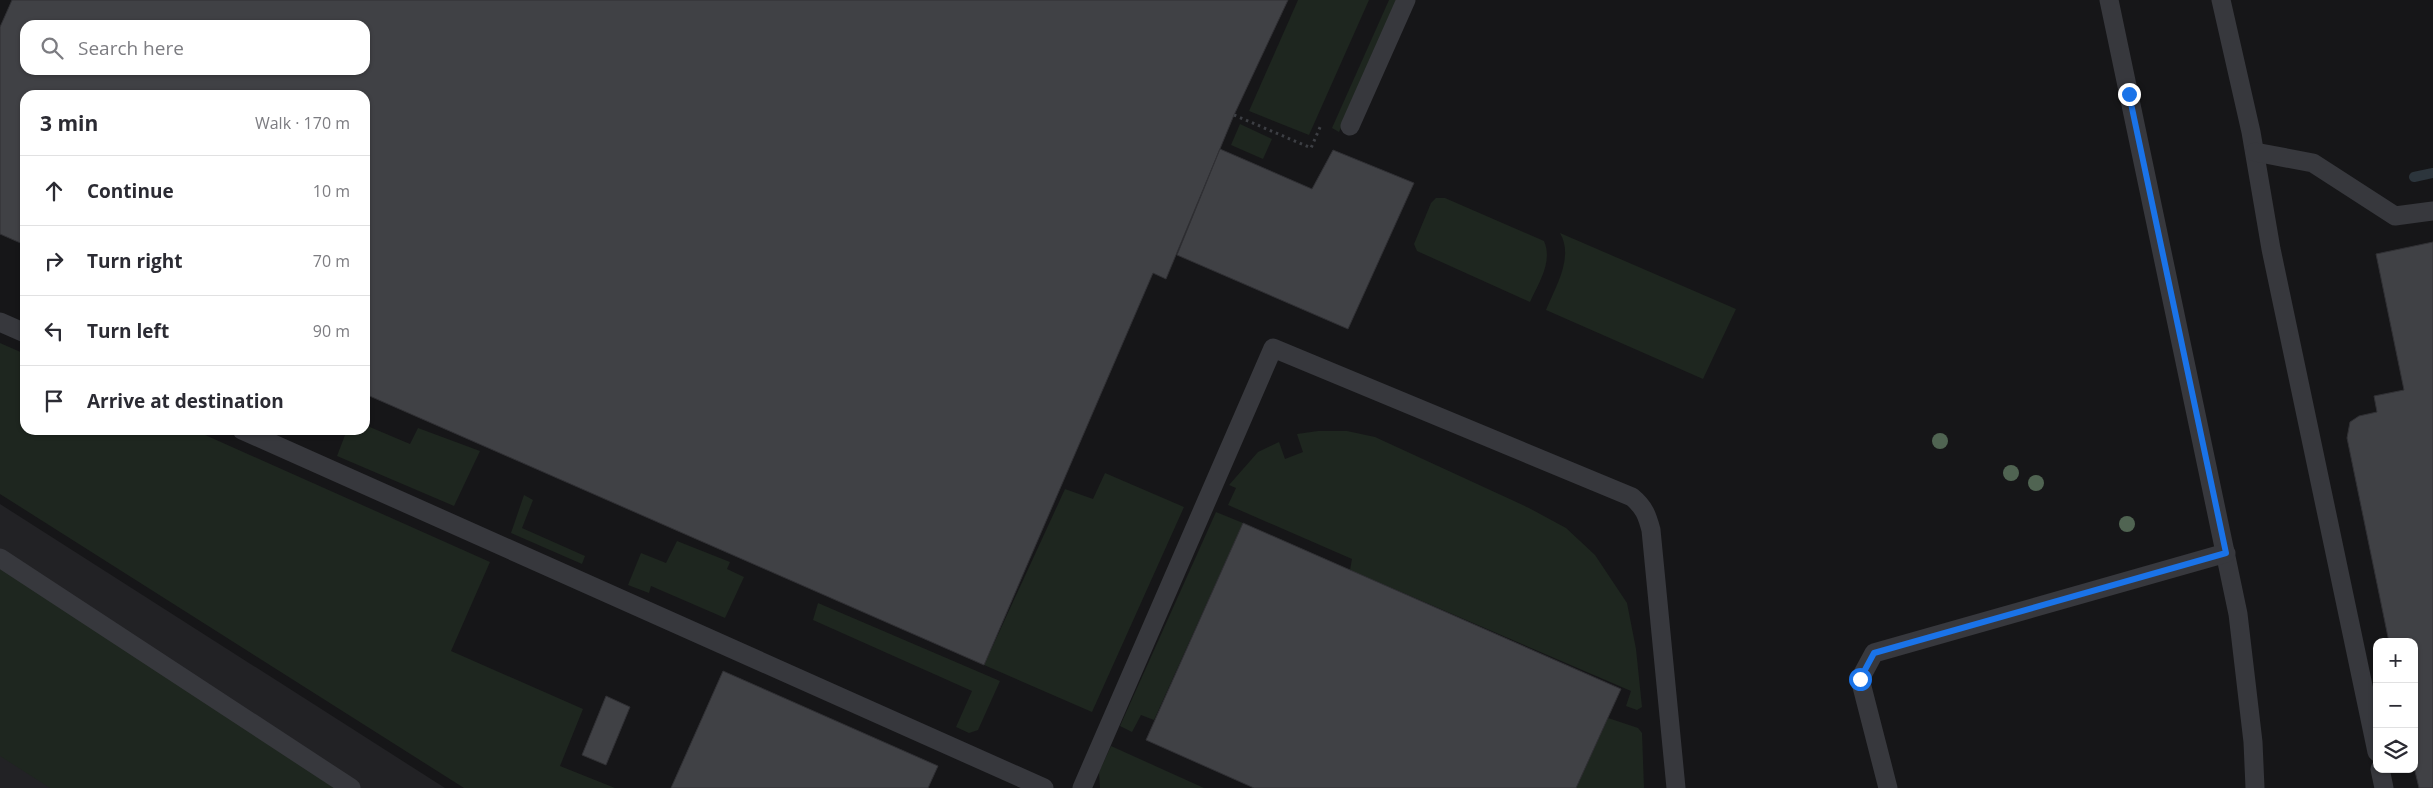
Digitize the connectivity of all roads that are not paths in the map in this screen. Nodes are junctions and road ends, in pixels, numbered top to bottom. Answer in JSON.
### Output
{"nodes":[{"id":1,"x":1406,"y":0,"type":"edge"},
{"id":2,"x":2109,"y":0,"type":"edge"},
{"id":3,"x":2222,"y":0,"type":"edge"},
{"id":4,"x":1350,"y":126,"type":"dead end"},
{"id":5,"x":2255,"y":152,"type":"junction"},
{"id":6,"x":2433,"y":211,"type":"edge"},
{"id":7,"x":0,"y":322,"type":"edge"},
{"id":8,"x":20,"y":331,"type":"edge"},
{"id":9,"x":253,"y":435,"type":"edge"},
{"id":10,"x":2226,"y":553,"type":"junction"},
{"id":11,"x":0,"y":558,"type":"edge"},
{"id":12,"x":2373,"y":733,"type":"edge"},
{"id":13,"x":2381,"y":773,"type":"edge"},
{"id":14,"x":351,"y":788,"type":"edge"},
{"id":15,"x":1044,"y":788,"type":"edge"},
{"id":16,"x":1082,"y":788,"type":"edge"},
{"id":17,"x":1676,"y":788,"type":"edge"},
{"id":18,"x":1888,"y":788,"type":"edge"},
{"id":19,"x":2255,"y":788,"type":"edge"},
{"id":20,"x":2384,"y":788,"type":"edge"}],
"edges":[{"from":1,"to":4,"type":"lane"},
{"from":2,"to":10,"type":"lane"},
{"from":3,"to":5,"type":"lane"},
{"from":5,"to":6,"type":"lane"},
{"from":5,"to":12,"type":"lane"},
{"from":7,"to":8,"type":"lane"},
{"from":9,"to":15,"type":"lane"},
{"from":10,"to":18,"type":"lane"},
{"from":10,"to":19,"type":"lane"},
{"from":11,"to":14,"type":"lane"},
{"from":13,"to":20,"type":"lane"},
{"from":16,"to":17,"type":"lane"}]}
